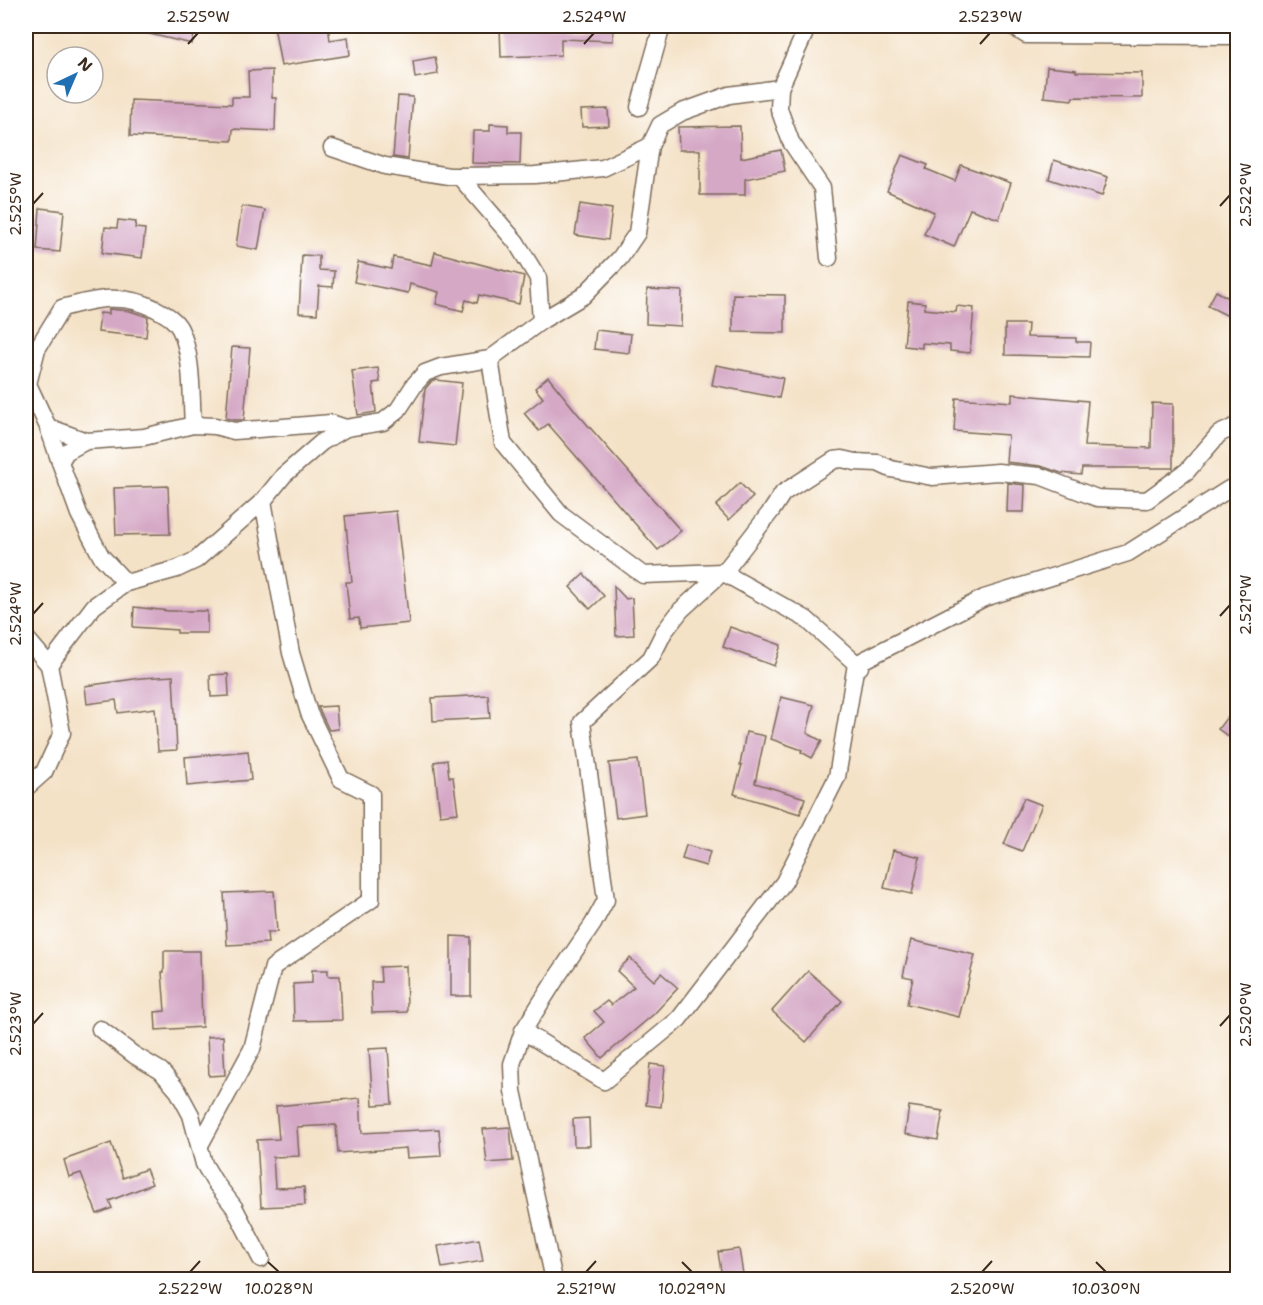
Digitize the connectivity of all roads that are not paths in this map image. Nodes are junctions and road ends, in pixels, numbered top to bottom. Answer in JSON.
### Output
{"nodes":[{"id":1,"x":662,"y":26,"type":"edge"},
{"id":2,"x":808,"y":26,"type":"edge"},
{"id":3,"x":1011,"y":26,"type":"edge"},
{"id":4,"x":1238,"y":36,"type":"edge"},
{"id":5,"x":780,"y":88,"type":"junction"},
{"id":6,"x":639,"y":107,"type":"dead end"},
{"id":7,"x":650,"y":146,"type":"junction"},
{"id":8,"x":332,"y":148,"type":"dead end"},
{"id":9,"x":459,"y":176,"type":"junction"},
{"id":10,"x":829,"y":258,"type":"dead end"},
{"id":11,"x":541,"y":321,"type":"junction"},
{"id":12,"x":490,"y":359,"type":"junction"},
{"id":13,"x":27,"y":385,"type":"edge"},
{"id":14,"x":1238,"y":424,"type":"edge"},
{"id":15,"x":193,"y":425,"type":"junction"},
{"id":16,"x":48,"y":427,"type":"junction"},
{"id":17,"x":346,"y":428,"type":"junction"},
{"id":18,"x":86,"y":441,"type":"junction"},
{"id":19,"x":60,"y":462,"type":"junction"},
{"id":20,"x":1238,"y":486,"type":"edge"},
{"id":21,"x":264,"y":501,"type":"junction"},
{"id":22,"x":722,"y":572,"type":"junction"},
{"id":23,"x":126,"y":584,"type":"junction"},
{"id":24,"x":26,"y":638,"type":"edge"},
{"id":25,"x":50,"y":666,"type":"junction"},
{"id":26,"x":858,"y":666,"type":"junction"},
{"id":27,"x":26,"y":788,"type":"edge"},
{"id":28,"x":100,"y":1029,"type":"dead end"},
{"id":29,"x":523,"y":1031,"type":"junction"},
{"id":30,"x":200,"y":1144,"type":"junction"},
{"id":31,"x":261,"y":1259,"type":"dead end"},
{"id":32,"x":554,"y":1280,"type":"edge"}],
"edges":[{"from":1,"to":6,"type":"street"},
{"from":2,"to":5,"type":"street"},
{"from":3,"to":4,"type":"street"},
{"from":5,"to":7,"type":"street"},
{"from":5,"to":10,"type":"street"},
{"from":7,"to":9,"type":"street"},
{"from":7,"to":11,"type":"street"},
{"from":8,"to":9,"type":"street"},
{"from":9,"to":11,"type":"street"},
{"from":11,"to":12,"type":"street"},
{"from":12,"to":17,"type":"street"},
{"from":12,"to":22,"type":"street"},
{"from":13,"to":15,"type":"street"},
{"from":13,"to":16,"type":"street"},
{"from":14,"to":22,"type":"street"},
{"from":15,"to":17,"type":"street"},
{"from":15,"to":18,"type":"street"},
{"from":16,"to":18,"type":"street"},
{"from":16,"to":19,"type":"street"},
{"from":17,"to":21,"type":"street"},
{"from":18,"to":19,"type":"street"},
{"from":19,"to":23,"type":"street"},
{"from":20,"to":26,"type":"street"},
{"from":21,"to":23,"type":"street"},
{"from":21,"to":30,"type":"street"},
{"from":22,"to":26,"type":"street"},
{"from":22,"to":29,"type":"street"},
{"from":23,"to":25,"type":"street"},
{"from":24,"to":25,"type":"street"},
{"from":25,"to":27,"type":"street"},
{"from":26,"to":29,"type":"street"},
{"from":28,"to":30,"type":"street"},
{"from":29,"to":32,"type":"street"},
{"from":30,"to":31,"type":"street"}]}
